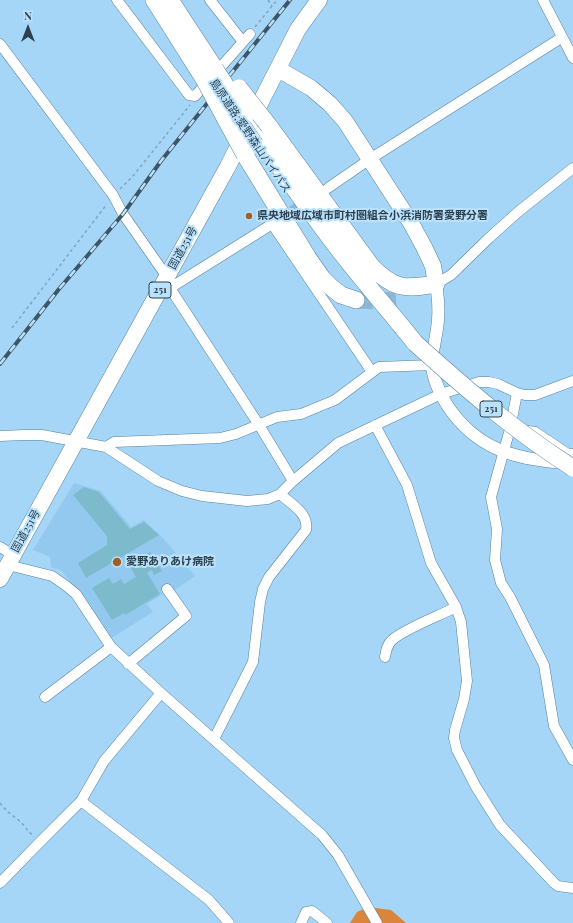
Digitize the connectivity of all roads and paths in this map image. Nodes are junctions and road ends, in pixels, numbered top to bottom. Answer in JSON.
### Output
{"nodes":[{"id":1,"x":118,"y":0,"type":"edge"},
{"id":2,"x":154,"y":0,"type":"edge"},
{"id":3,"x":159,"y":0,"type":"edge"},
{"id":4,"x":171,"y":0,"type":"edge"},
{"id":5,"x":210,"y":0,"type":"edge"},
{"id":6,"x":268,"y":0,"type":"edge"},
{"id":7,"x":278,"y":0,"type":"edge"},
{"id":8,"x":319,"y":0,"type":"edge"},
{"id":9,"x":543,"y":0,"type":"edge"},
{"id":10,"x":272,"y":6,"type":"junction"},
{"id":11,"x":250,"y":34,"type":"joint"},
{"id":12,"x":561,"y":38,"type":"junction"},
{"id":13,"x":243,"y":42,"type":"junction"},
{"id":14,"x":0,"y":44,"type":"edge"},
{"id":15,"x":573,"y":58,"type":"edge"},
{"id":16,"x":278,"y":69,"type":"junction"},
{"id":17,"x":212,"y":72,"type":"junction"},
{"id":18,"x":192,"y":97,"type":"junction"},
{"id":19,"x":257,"y":140,"type":"junction"},
{"id":20,"x":370,"y":160,"type":"junction"},
{"id":21,"x":573,"y":168,"type":"edge"},
{"id":22,"x":328,"y":188,"type":"dead end"},
{"id":23,"x":113,"y":195,"type":"junction"},
{"id":24,"x":167,"y":283,"type":"junction"},
{"id":25,"x":436,"y":284,"type":"junction"},
{"id":26,"x":361,"y":290,"type":"junction"},
{"id":27,"x":396,"y":300,"type":"tunnel mouth"},
{"id":28,"x":12,"y":328,"type":"dead end"},
{"id":29,"x":432,"y":365,"type":"junction"},
{"id":30,"x":372,"y":372,"type":"junction"},
{"id":31,"x":573,"y":381,"type":"edge"},
{"id":32,"x":517,"y":393,"type":"junction"},
{"id":33,"x":441,"y":394,"type":"junction"},
{"id":34,"x":259,"y":425,"type":"junction"},
{"id":35,"x":375,"y":425,"type":"junction"},
{"id":36,"x":510,"y":429,"type":"junction"},
{"id":37,"x":0,"y":436,"type":"edge"},
{"id":38,"x":76,"y":441,"type":"junction"},
{"id":39,"x":106,"y":447,"type":"junction"},
{"id":40,"x":504,"y":453,"type":"junction"},
{"id":41,"x":573,"y":454,"type":"edge"},
{"id":42,"x":573,"y":464,"type":"edge"},
{"id":43,"x":573,"y":468,"type":"edge"},
{"id":44,"x":293,"y":480,"type":"junction"},
{"id":45,"x":280,"y":494,"type":"junction"},
{"id":46,"x":4,"y":566,"type":"edge"},
{"id":47,"x":167,"y":589,"type":"dead end"},
{"id":48,"x":456,"y":607,"type":"junction"},
{"id":49,"x":111,"y":647,"type":"junction"},
{"id":50,"x":385,"y":657,"type":"dead end"},
{"id":51,"x":128,"y":664,"type":"junction"},
{"id":52,"x":161,"y":693,"type":"junction"},
{"id":53,"x":45,"y":697,"type":"dead end"},
{"id":54,"x":214,"y":739,"type":"junction"},
{"id":55,"x":573,"y":760,"type":"edge"},
{"id":56,"x":81,"y":801,"type":"junction"},
{"id":57,"x":0,"y":802,"type":"edge"},
{"id":58,"x":39,"y":842,"type":"junction"},
{"id":59,"x":0,"y":883,"type":"edge"},
{"id":60,"x":573,"y":888,"type":"edge"},
{"id":61,"x":229,"y":923,"type":"edge"},
{"id":62,"x":301,"y":923,"type":"edge"},
{"id":63,"x":327,"y":923,"type":"edge"},
{"id":64,"x":377,"y":923,"type":"edge"}],
"edges":[{"from":1,"to":18,"type":"street"},
{"from":2,"to":17,"type":"highway"},
{"from":3,"to":17,"type":"highway","name":"島原道路;愛野森山バイパス"},
{"from":4,"to":17,"type":"highway"},
{"from":5,"to":13,"type":"street"},
{"from":6,"to":10,"type":"path"},
{"from":7,"to":10,"type":"path"},
{"from":8,"to":16,"type":"highway","name":"国道251号","number":"251"},
{"from":9,"to":12,"type":"street"},
{"from":10,"to":11,"type":"path"},
{"from":11,"to":13,"type":"street"},
{"from":12,"to":15,"type":"street"},
{"from":12,"to":20,"type":"street"},
{"from":13,"to":18,"type":"street"},
{"from":14,"to":23,"type":"street"},
{"from":16,"to":20,"type":"highway"},
{"from":16,"to":24,"type":"highway","name":"国道251号","number":"251"},
{"from":17,"to":19,"type":"highway","bridge":true},
{"from":17,"to":19,"type":"highway","bridge":true},
{"from":18,"to":23,"type":"path"},
{"from":19,"to":25,"type":"highway"},
{"from":19,"to":26,"type":"highway","name":"島原道路;愛野森山バイパス","number":"251"},
{"from":19,"to":26,"type":"highway"},
{"from":20,"to":22,"type":"street"},
{"from":20,"to":25,"type":"highway"},
{"from":21,"to":25,"type":"street"},
{"from":23,"to":24,"type":"street"},
{"from":23,"to":28,"type":"path"},
{"from":24,"to":30,"type":"street"},
{"from":24,"to":34,"type":"street"},
{"from":24,"to":38,"type":"highway","name":"国道251号","number":"251"},
{"from":25,"to":27,"type":"highway"},
{"from":25,"to":29,"type":"street"},
{"from":26,"to":43,"type":"highway","number":"251","bridge":true},
{"from":29,"to":30,"type":"street"},
{"from":29,"to":33,"type":"street"},
{"from":30,"to":34,"type":"street"},
{"from":31,"to":32,"type":"street"},
{"from":32,"to":33,"type":"street"},
{"from":32,"to":36,"type":"street"},
{"from":33,"to":35,"type":"street"},
{"from":33,"to":40,"type":"street"},
{"from":34,"to":39,"type":"street"},
{"from":34,"to":44,"type":"street"},
{"from":35,"to":44,"type":"street"},
{"from":35,"to":48,"type":"street"},
{"from":36,"to":40,"type":"street"},
{"from":36,"to":41,"type":"street"},
{"from":37,"to":38,"type":"street"},
{"from":38,"to":39,"type":"street"},
{"from":38,"to":46,"type":"highway","name":"国道251号","number":"251"},
{"from":39,"to":45,"type":"street"},
{"from":40,"to":42,"type":"street"},
{"from":40,"to":55,"type":"street"},
{"from":44,"to":45,"type":"street"},
{"from":45,"to":54,"type":"street"},
{"from":46,"to":49,"type":"street"},
{"from":47,"to":51,"type":"street"},
{"from":48,"to":50,"type":"street"},
{"from":48,"to":60,"type":"street"},
{"from":49,"to":51,"type":"street"},
{"from":49,"to":53,"type":"street"},
{"from":51,"to":52,"type":"street"},
{"from":52,"to":54,"type":"street"},
{"from":52,"to":56,"type":"street"},
{"from":54,"to":64,"type":"street"},
{"from":56,"to":58,"type":"street"},
{"from":56,"to":61,"type":"street"},
{"from":57,"to":58,"type":"path"},
{"from":58,"to":59,"type":"street"},
{"from":62,"to":63,"type":"street"}]}
